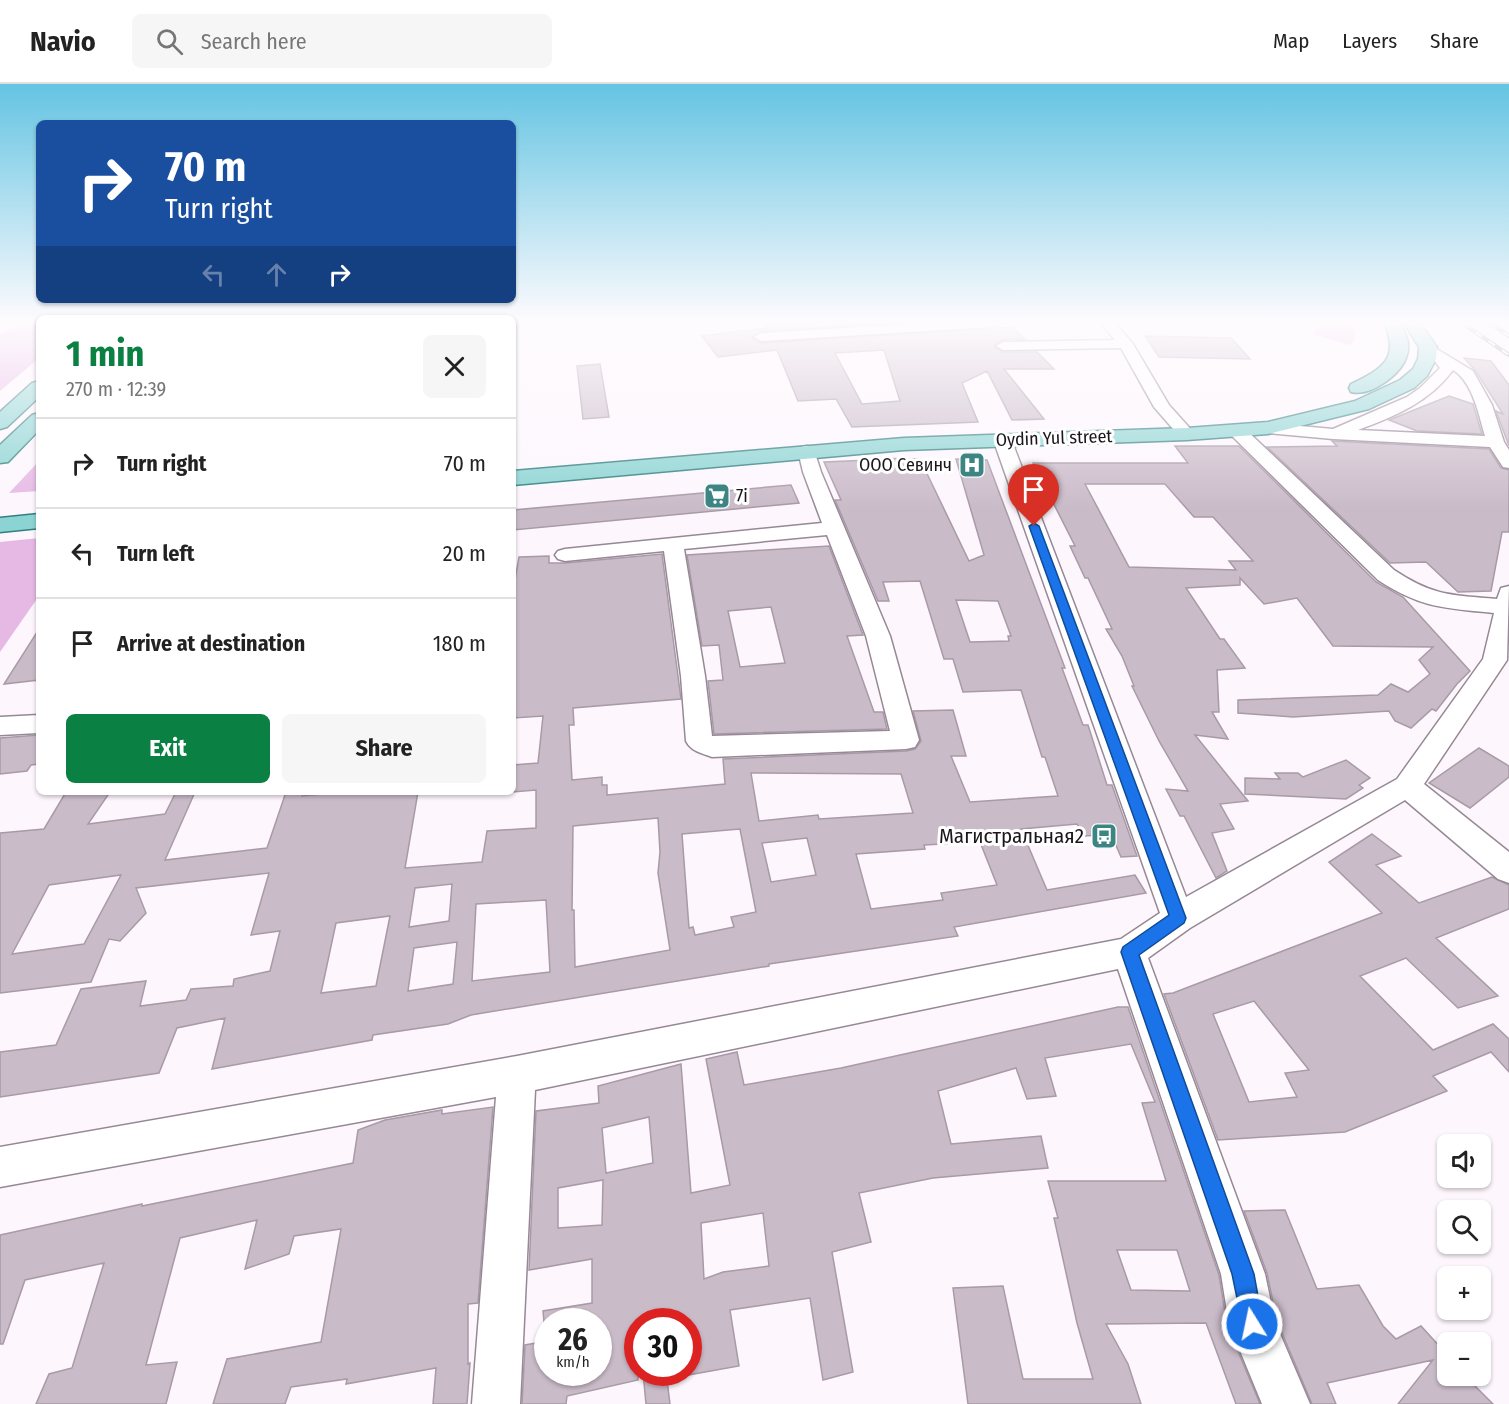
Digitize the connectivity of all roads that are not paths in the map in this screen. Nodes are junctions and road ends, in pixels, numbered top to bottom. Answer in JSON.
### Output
{"nodes":[{"id":1,"x":1149,"y":385,"type":"edge"},
{"id":2,"x":1364,"y":385,"type":"edge"},
{"id":3,"x":1406,"y":385,"type":"edge"},
{"id":4,"x":1436,"y":385,"type":"edge"},
{"id":5,"x":1473,"y":385,"type":"edge"},
{"id":6,"x":36,"y":390,"type":"edge"},
{"id":7,"x":36,"y":422,"type":"edge"},
{"id":8,"x":0,"y":423,"type":"edge"},
{"id":9,"x":1268,"y":428,"type":"junction"},
{"id":10,"x":1182,"y":429,"type":"junction"},
{"id":11,"x":1237,"y":432,"type":"junction"},
{"id":12,"x":1333,"y":434,"type":"junction"},
{"id":13,"x":1002,"y":439,"type":"junction"},
{"id":14,"x":1495,"y":442,"type":"junction"},
{"id":15,"x":807,"y":451,"type":"junction"},
{"id":16,"x":0,"y":457,"type":"edge"},
{"id":17,"x":1509,"y":463,"type":"edge"},
{"id":18,"x":516,"y":466,"type":"edge"},
{"id":19,"x":516,"y":478,"type":"edge"},
{"id":20,"x":36,"y":507,"type":"edge"},
{"id":21,"x":0,"y":510,"type":"edge"},
{"id":22,"x":36,"y":521,"type":"edge"},
{"id":23,"x":0,"y":525,"type":"edge"},
{"id":24,"x":834,"y":528,"type":"junction"},
{"id":25,"x":673,"y":545,"type":"junction"},
{"id":26,"x":565,"y":555,"type":"dead end"},
{"id":27,"x":1507,"y":600,"type":"edge"},
{"id":28,"x":36,"y":724,"type":"edge"},
{"id":29,"x":0,"y":726,"type":"edge"},
{"id":30,"x":1407,"y":786,"type":"junction"},
{"id":31,"x":1509,"y":870,"type":"edge"},
{"id":32,"x":1178,"y":918,"type":"junction"},
{"id":33,"x":1129,"y":952,"type":"junction"},
{"id":34,"x":517,"y":1076,"type":"junction"},
{"id":35,"x":0,"y":1167,"type":"edge"},
{"id":36,"x":496,"y":1404,"type":"edge"},
{"id":37,"x":1286,"y":1404,"type":"edge"}],
"edges":[{"from":1,"to":10,"type":"street"},
{"from":2,"to":10,"type":"main road","name":"Oydin Yul street"},
{"from":3,"to":9,"type":"main road","name":"Oydin Yul street"},
{"from":4,"to":12,"type":"street"},
{"from":5,"to":14,"type":"street"},
{"from":6,"to":8,"type":"main road"},
{"from":7,"to":16,"type":"main road"},
{"from":9,"to":11,"type":"main road","name":"Oydin Yul street"},
{"from":9,"to":12,"type":"street"},
{"from":10,"to":11,"type":"main road","name":"Oydin Yul street"},
{"from":10,"to":13,"type":"main road","name":"Oydin Yul street"},
{"from":10,"to":18,"type":"main road","name":"Oydin Yul street"},
{"from":11,"to":27,"type":"street"},
{"from":12,"to":14,"type":"street"},
{"from":13,"to":15,"type":"main road","name":"Oydin Yul street"},
{"from":13,"to":32,"type":"street"},
{"from":14,"to":17,"type":"street"},
{"from":15,"to":19,"type":"main road","name":"Oydin Yul street"},
{"from":15,"to":24,"type":"street"},
{"from":20,"to":21,"type":"main road"},
{"from":22,"to":23,"type":"main road"},
{"from":24,"to":25,"type":"street"},
{"from":24,"to":25,"type":"street"},
{"from":25,"to":26,"type":"street"},
{"from":27,"to":30,"type":"street"},
{"from":28,"to":29,"type":"street"},
{"from":30,"to":31,"type":"street"},
{"from":30,"to":32,"type":"street"},
{"from":32,"to":33,"type":"street"},
{"from":33,"to":34,"type":"street"},
{"from":33,"to":37,"type":"street"},
{"from":34,"to":35,"type":"street"},
{"from":34,"to":36,"type":"street"}]}
